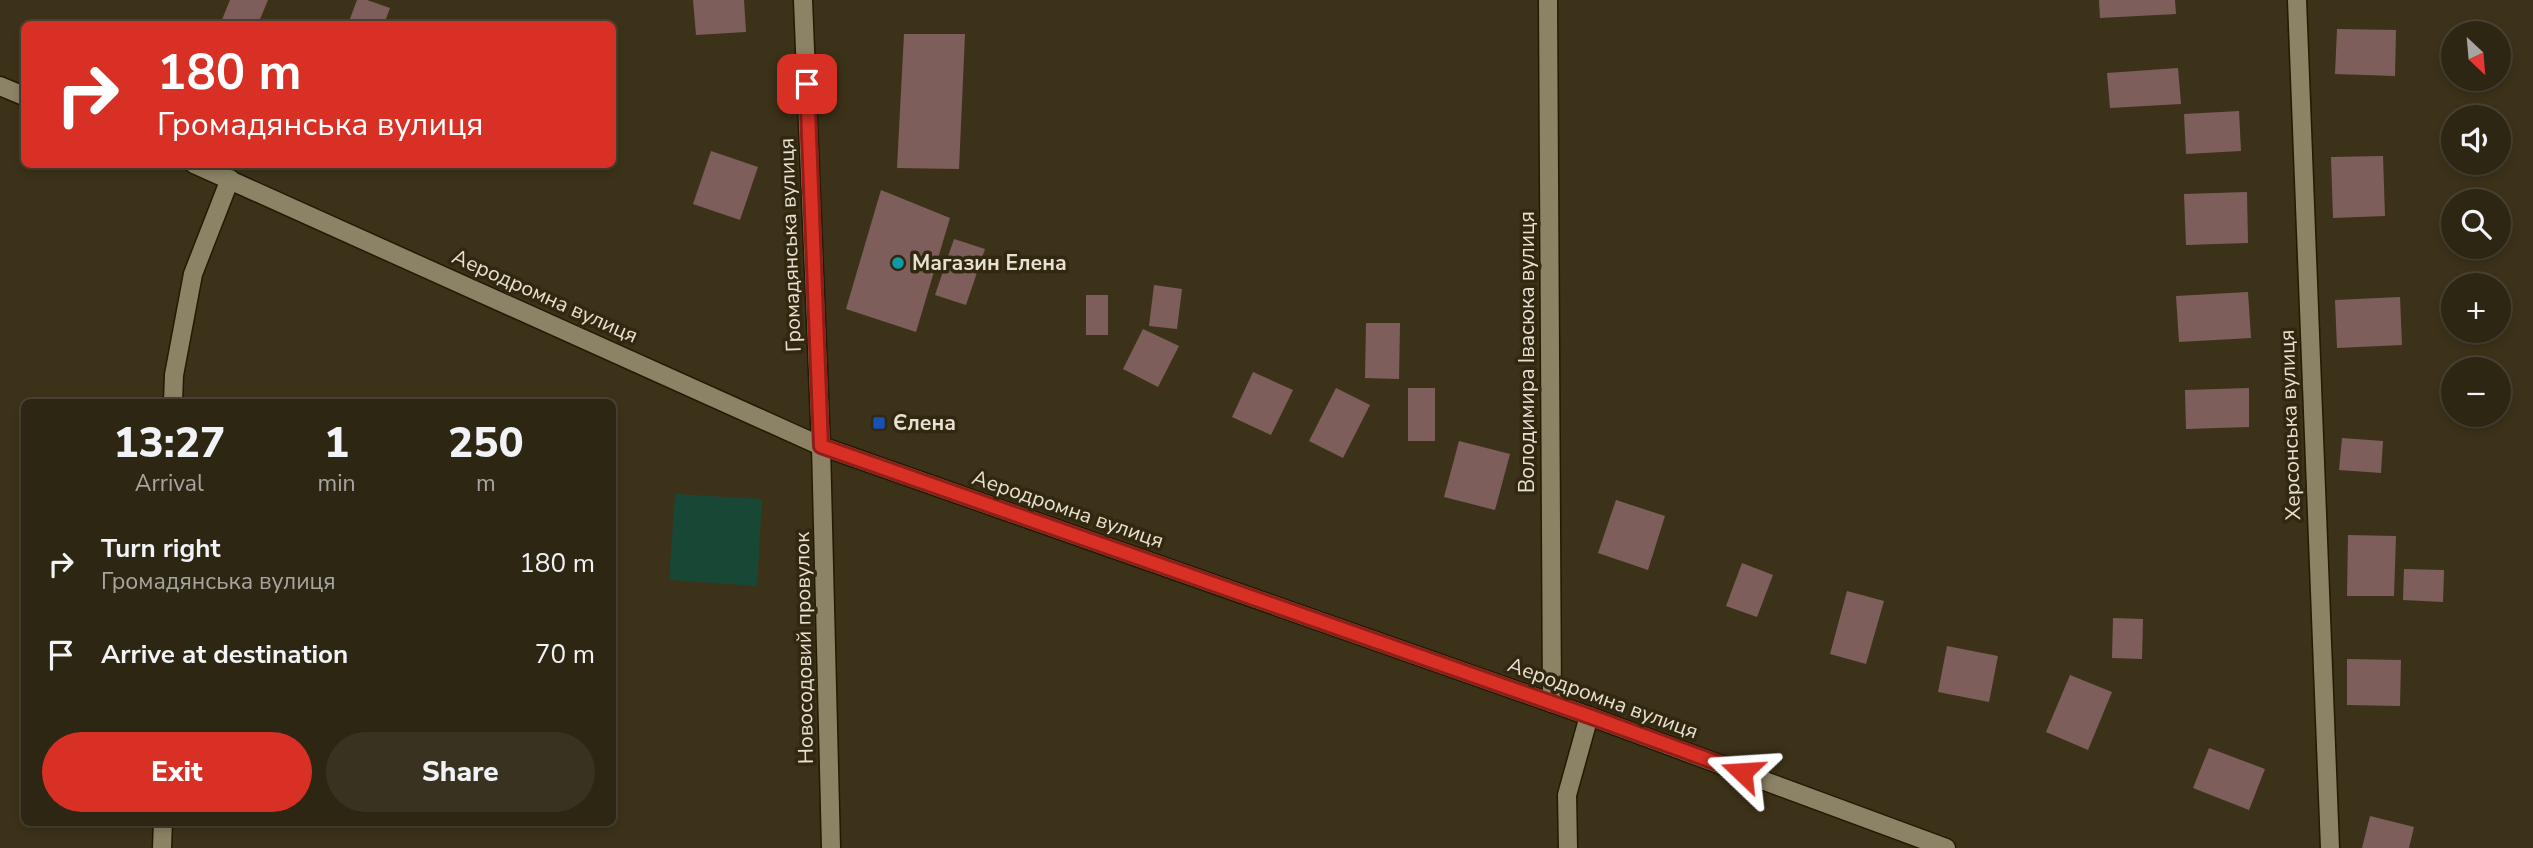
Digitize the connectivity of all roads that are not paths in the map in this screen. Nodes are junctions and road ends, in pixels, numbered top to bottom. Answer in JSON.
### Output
{"nodes":[{"id":1,"x":803,"y":0,"type":"edge"},
{"id":2,"x":1548,"y":0,"type":"edge"},
{"id":3,"x":2297,"y":0,"type":"edge"},
{"id":4,"x":0,"y":86,"type":"edge"},
{"id":5,"x":21,"y":95,"type":"edge"},
{"id":6,"x":204,"y":168,"type":"edge"},
{"id":7,"x":230,"y":179,"type":"junction"},
{"id":8,"x":173,"y":399,"type":"edge"},
{"id":9,"x":821,"y":446,"type":"junction"},
{"id":10,"x":1552,"y":703,"type":"junction"},
{"id":11,"x":1589,"y":716,"type":"junction"},
{"id":12,"x":163,"y":826,"type":"edge"},
{"id":13,"x":162,"y":848,"type":"edge"},
{"id":14,"x":831,"y":848,"type":"edge"},
{"id":15,"x":1568,"y":848,"type":"edge"},
{"id":16,"x":1946,"y":848,"type":"edge"},
{"id":17,"x":2330,"y":848,"type":"edge"}],
"edges":[{"from":1,"to":9,"type":"street","name":"Громадянська вулиця"},
{"from":2,"to":10,"type":"street","name":"Володимира Івасюка вулиця"},
{"from":3,"to":17,"type":"street","name":"Херсонська вулиця"},
{"from":4,"to":5,"type":"street"},
{"from":6,"to":7,"type":"street","name":"Аеродромна вулиця"},
{"from":7,"to":8,"type":"street"},
{"from":7,"to":9,"type":"street","name":"Аеродромна вулиця"},
{"from":9,"to":10,"type":"street","name":"Аеродромна вулиця"},
{"from":9,"to":14,"type":"street","name":"Новосодовий провулок"},
{"from":10,"to":11,"type":"street","name":"Аеродромна вулиця"},
{"from":11,"to":15,"type":"street"},
{"from":11,"to":16,"type":"street","name":"Аеродромна вулиця"},
{"from":12,"to":13,"type":"street"}]}
